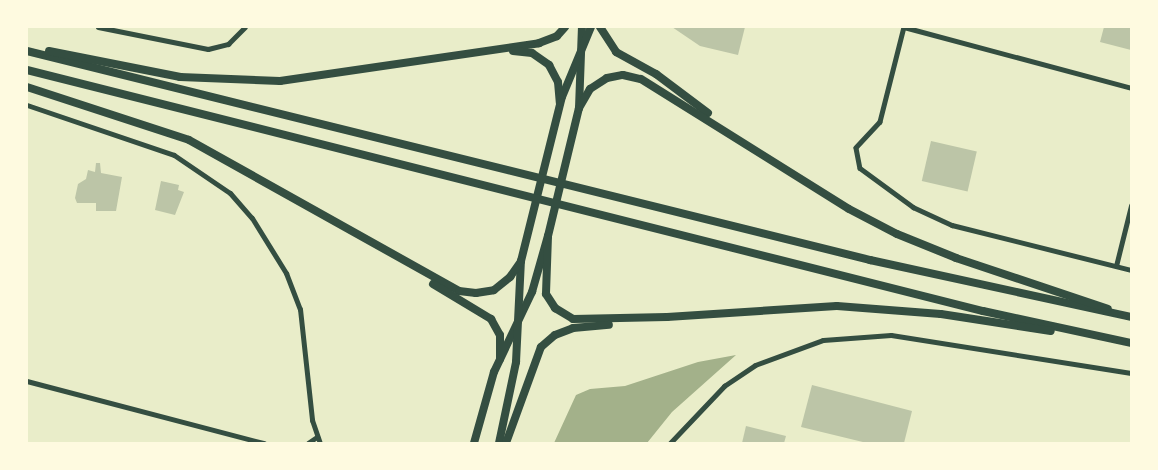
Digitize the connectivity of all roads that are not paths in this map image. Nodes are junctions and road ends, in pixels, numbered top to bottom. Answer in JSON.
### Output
{"nodes":[{"id":1,"x":98,"y":27,"type":"edge"},
{"id":2,"x":245,"y":27,"type":"edge"},
{"id":3,"x":565,"y":27,"type":"edge"},
{"id":4,"x":582,"y":27,"type":"edge"},
{"id":5,"x":591,"y":27,"type":"edge"},
{"id":6,"x":600,"y":27,"type":"edge"},
{"id":7,"x":904,"y":27,"type":"edge"},
{"id":8,"x":27,"y":46,"type":"edge"},
{"id":9,"x":582,"y":47,"type":"junction"},
{"id":10,"x":27,"y":51,"type":"edge"},
{"id":11,"x":454,"y":57,"type":"junction"},
{"id":12,"x":27,"y":70,"type":"edge"},
{"id":13,"x":27,"y":87,"type":"edge"},
{"id":14,"x":1131,"y":88,"type":"edge"},
{"id":15,"x":560,"y":103,"type":"junction"},
{"id":16,"x":27,"y":105,"type":"edge"},
{"id":17,"x":579,"y":108,"type":"junction"},
{"id":18,"x":737,"y":136,"type":"junction"},
{"id":19,"x":1131,"y":206,"type":"edge"},
{"id":20,"x":337,"y":223,"type":"junction"},
{"id":21,"x":548,"y":236,"type":"junction"},
{"id":22,"x":521,"y":261,"type":"junction"},
{"id":23,"x":1116,"y":266,"type":"junction"},
{"id":24,"x":1131,"y":270,"type":"edge"},
{"id":25,"x":667,"y":317,"type":"junction"},
{"id":26,"x":1130,"y":317,"type":"edge"},
{"id":27,"x":517,"y":323,"type":"junction"},
{"id":28,"x":1087,"y":334,"type":"junction"},
{"id":29,"x":1131,"y":343,"type":"edge"},
{"id":30,"x":500,"y":359,"type":"junction"},
{"id":31,"x":1131,"y":374,"type":"edge"},
{"id":32,"x":27,"y":381,"type":"edge"},
{"id":33,"x":319,"y":440,"type":"edge"},
{"id":34,"x":264,"y":443,"type":"edge"},
{"id":35,"x":308,"y":443,"type":"edge"},
{"id":36,"x":474,"y":443,"type":"edge"},
{"id":37,"x":499,"y":443,"type":"edge"},
{"id":38,"x":506,"y":443,"type":"edge"},
{"id":39,"x":670,"y":443,"type":"edge"}],
"edges":[{"from":1,"to":2,"type":"street"},
{"from":3,"to":11,"type":"highway"},
{"from":4,"to":9,"type":"highway"},
{"from":5,"to":9,"type":"highway"},
{"from":6,"to":18,"type":"highway"},
{"from":7,"to":14,"type":"street"},
{"from":7,"to":23,"type":"street"},
{"from":8,"to":11,"type":"highway"},
{"from":9,"to":15,"type":"highway"},
{"from":9,"to":17,"type":"highway"},
{"from":10,"to":26,"type":"highway"},
{"from":11,"to":15,"type":"highway"},
{"from":12,"to":28,"type":"highway"},
{"from":13,"to":20,"type":"highway"},
{"from":15,"to":22,"type":"highway"},
{"from":16,"to":33,"type":"street"},
{"from":17,"to":18,"type":"highway"},
{"from":17,"to":21,"type":"highway"},
{"from":18,"to":26,"type":"highway"},
{"from":19,"to":23,"type":"street"},
{"from":20,"to":22,"type":"highway"},
{"from":20,"to":30,"type":"highway"},
{"from":21,"to":25,"type":"highway"},
{"from":21,"to":27,"type":"highway"},
{"from":22,"to":27,"type":"highway"},
{"from":23,"to":24,"type":"street"},
{"from":25,"to":28,"type":"highway"},
{"from":25,"to":38,"type":"highway"},
{"from":27,"to":30,"type":"highway"},
{"from":27,"to":37,"type":"highway"},
{"from":28,"to":29,"type":"highway"},
{"from":30,"to":36,"type":"highway"},
{"from":31,"to":39,"type":"street"},
{"from":32,"to":34,"type":"street"},
{"from":33,"to":35,"type":"street"}]}
